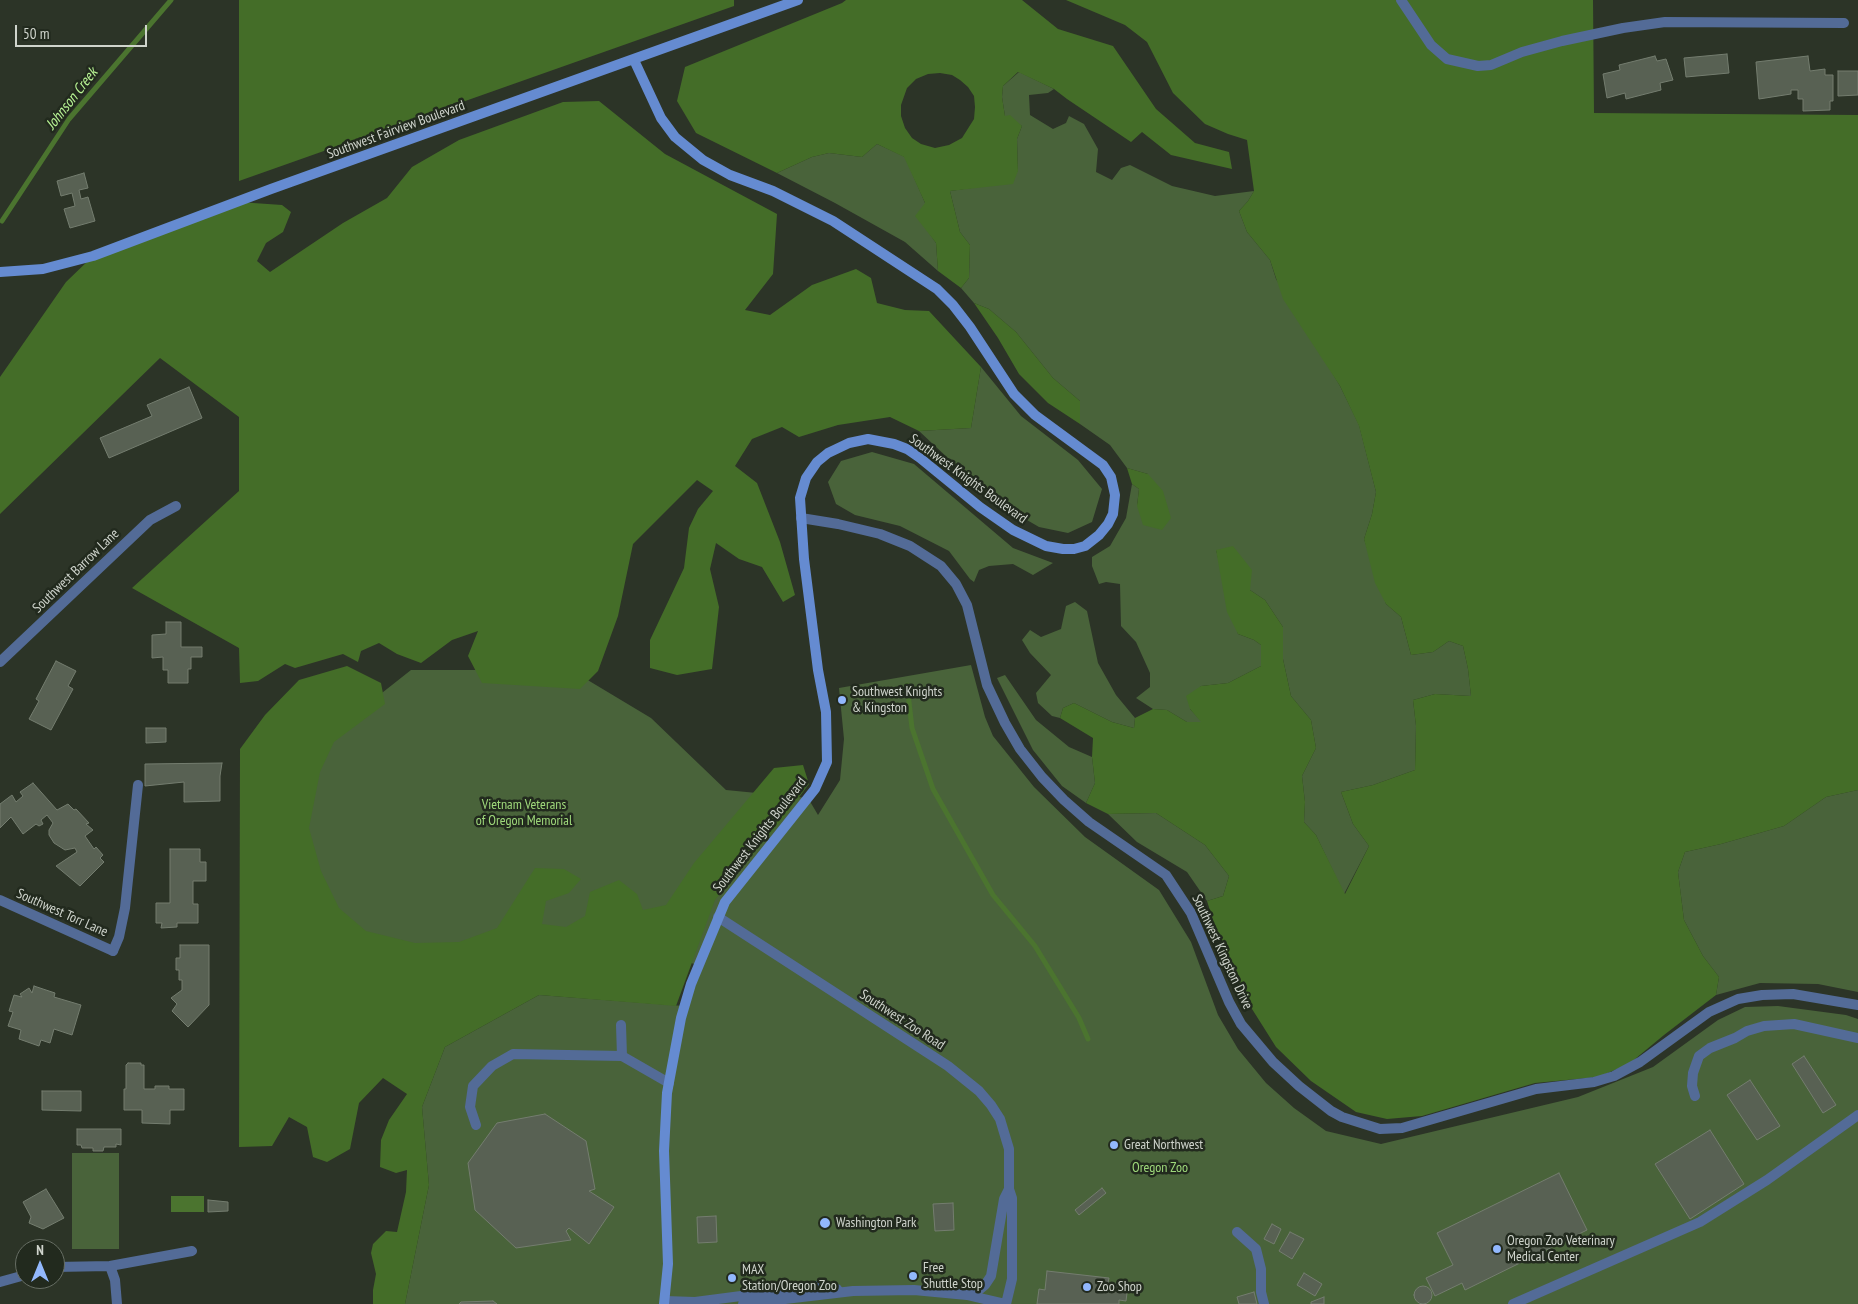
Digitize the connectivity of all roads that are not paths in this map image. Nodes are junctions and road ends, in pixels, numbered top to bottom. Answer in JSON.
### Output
{"nodes":[{"id":1,"x":798,"y":0,"type":"edge"},
{"id":2,"x":1401,"y":0,"type":"edge"},
{"id":3,"x":1844,"y":23,"type":"dead end"},
{"id":4,"x":634,"y":60,"type":"junction"},
{"id":5,"x":0,"y":272,"type":"edge"},
{"id":6,"x":176,"y":506,"type":"dead end"},
{"id":7,"x":801,"y":518,"type":"junction"},
{"id":8,"x":0,"y":662,"type":"edge"},
{"id":9,"x":138,"y":785,"type":"dead end"},
{"id":10,"x":0,"y":900,"type":"edge"},
{"id":11,"x":718,"y":918,"type":"junction"},
{"id":12,"x":1858,"y":1004,"type":"edge"},
{"id":13,"x":621,"y":1025,"type":"dead end"},
{"id":14,"x":1858,"y":1038,"type":"edge"},
{"id":15,"x":622,"y":1056,"type":"junction"},
{"id":16,"x":669,"y":1083,"type":"junction"},
{"id":17,"x":1695,"y":1096,"type":"dead end"},
{"id":18,"x":1858,"y":1115,"type":"edge"},
{"id":19,"x":476,"y":1125,"type":"dead end"},
{"id":20,"x":1009,"y":1189,"type":"junction"},
{"id":21,"x":1237,"y":1232,"type":"dead end"},
{"id":22,"x":192,"y":1251,"type":"dead end"},
{"id":23,"x":110,"y":1266,"type":"junction"},
{"id":24,"x":65,"y":1267,"type":"edge"},
{"id":25,"x":15,"y":1278,"type":"edge"},
{"id":26,"x":0,"y":1282,"type":"edge"},
{"id":27,"x":853,"y":1291,"type":"junction"},
{"id":28,"x":967,"y":1295,"type":"junction"},
{"id":29,"x":664,"y":1302,"type":"edge"},
{"id":30,"x":118,"y":1304,"type":"edge"},
{"id":31,"x":743,"y":1304,"type":"edge"},
{"id":32,"x":1006,"y":1304,"type":"edge"},
{"id":33,"x":1264,"y":1304,"type":"edge"},
{"id":34,"x":1513,"y":1304,"type":"edge"}],
"edges":[{"from":1,"to":4,"type":"street","name":"Southwest Fairview Boulevard"},
{"from":2,"to":3,"type":"street"},
{"from":4,"to":5,"type":"street","name":"Southwest Fairview Boulevard"},
{"from":4,"to":7,"type":"street","name":"Southwest Knights Boulevard"},
{"from":6,"to":8,"type":"street","name":"Southwest Barrow Lane"},
{"from":7,"to":11,"type":"street","name":"Southwest Knights Boulevard"},
{"from":7,"to":12,"type":"street","name":"Southwest Kingston Drive"},
{"from":9,"to":10,"type":"street","name":"Southwest Torr Lane"},
{"from":11,"to":16,"type":"street","name":"Southwest Knights Boulevard"},
{"from":11,"to":20,"type":"street","name":"Southwest Zoo Road"},
{"from":13,"to":15,"type":"street"},
{"from":14,"to":17,"type":"street"},
{"from":15,"to":16,"type":"street"},
{"from":15,"to":19,"type":"street"},
{"from":16,"to":29,"type":"street","name":"Southwest Knights Boulevard"},
{"from":18,"to":34,"type":"street"},
{"from":20,"to":28,"type":"street","name":"Southwest Zoo Road"},
{"from":20,"to":32,"type":"street","name":"Southwest Zoo Road"},
{"from":21,"to":33,"type":"street"},
{"from":22,"to":23,"type":"street"},
{"from":23,"to":24,"type":"street"},
{"from":23,"to":30,"type":"street"},
{"from":25,"to":26,"type":"street"},
{"from":27,"to":28,"type":"street"},
{"from":27,"to":29,"type":"street"},
{"from":27,"to":31,"type":"street"},
{"from":28,"to":32,"type":"street"}]}
